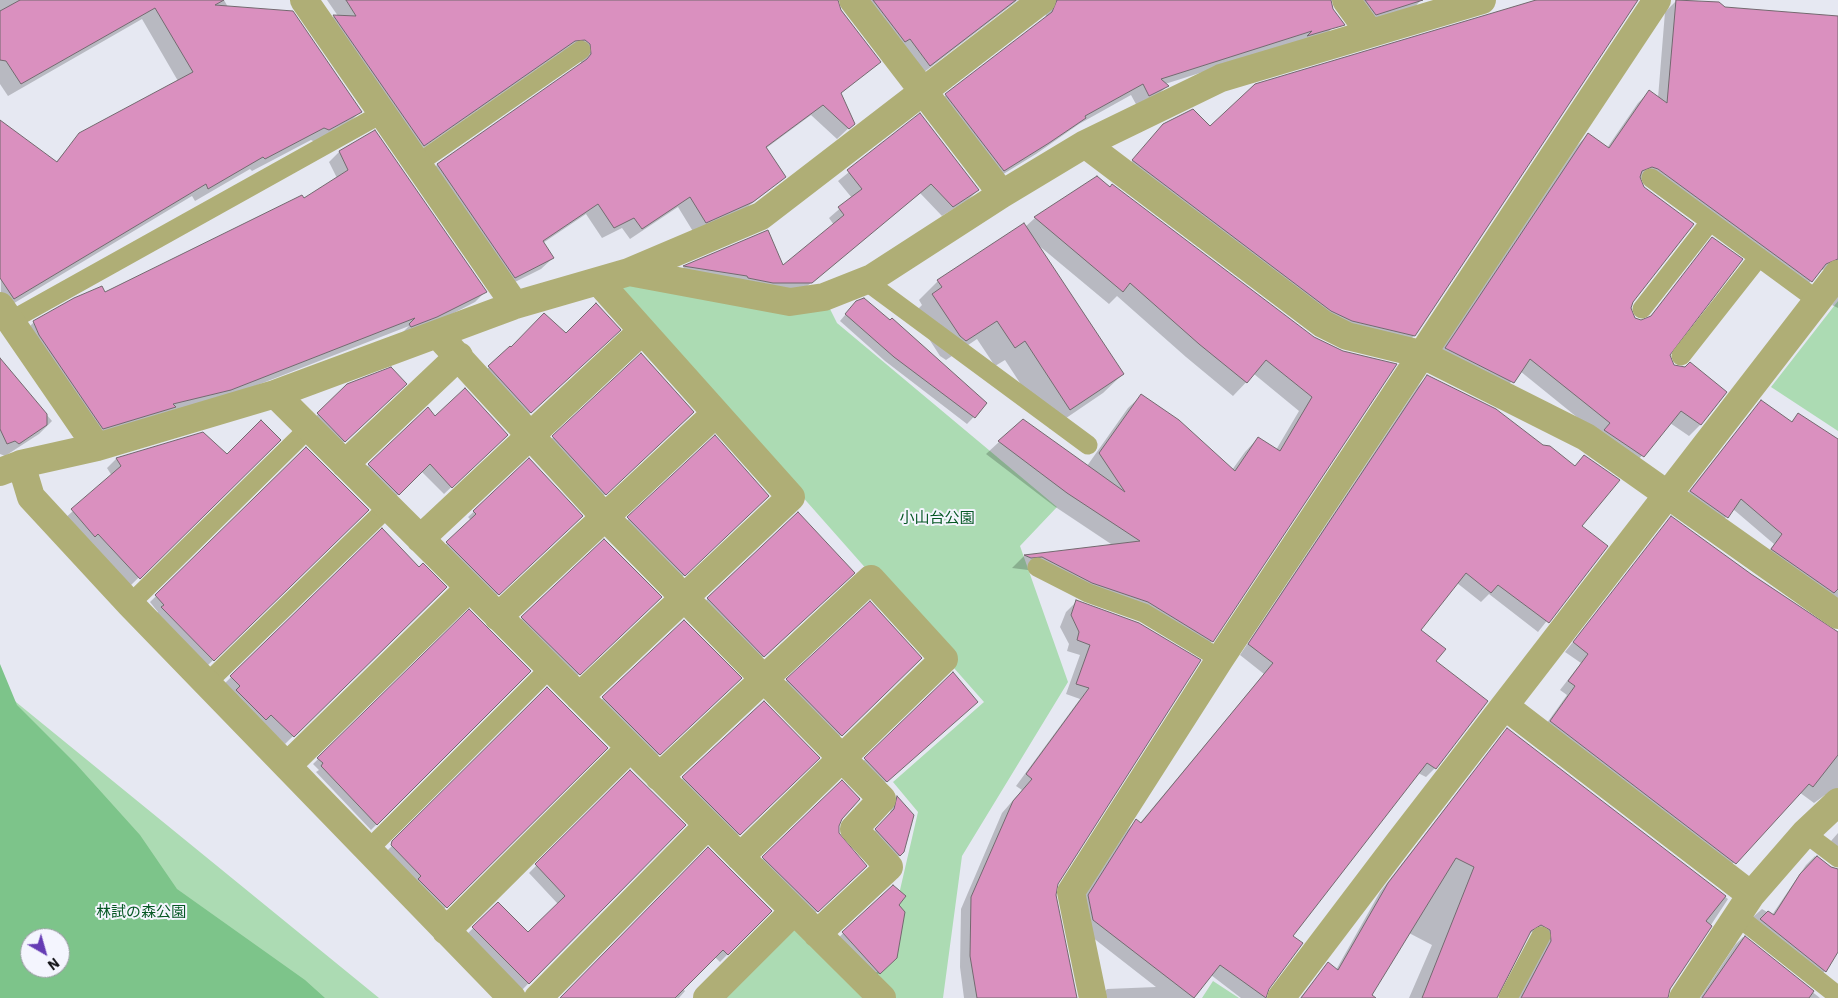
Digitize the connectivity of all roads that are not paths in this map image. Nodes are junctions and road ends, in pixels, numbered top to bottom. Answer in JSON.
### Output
{"nodes":[{"id":1,"x":304,"y":0,"type":"edge"},
{"id":2,"x":853,"y":0,"type":"edge"},
{"id":3,"x":1042,"y":0,"type":"edge"},
{"id":4,"x":1346,"y":0,"type":"edge"},
{"id":5,"x":1482,"y":0,"type":"edge"},
{"id":6,"x":1657,"y":0,"type":"edge"},
{"id":7,"x":1370,"y":33,"type":"junction"},
{"id":8,"x":581,"y":50,"type":"dead end"},
{"id":9,"x":922,"y":90,"type":"junction"},
{"id":10,"x":381,"y":114,"type":"junction"},
{"id":11,"x":1084,"y":144,"type":"junction"},
{"id":12,"x":417,"y":164,"type":"junction"},
{"id":13,"x":1651,"y":178,"type":"dead end"},
{"id":14,"x":1002,"y":194,"type":"junction"},
{"id":15,"x":1710,"y":222,"type":"junction"},
{"id":16,"x":1759,"y":258,"type":"junction"},
{"id":17,"x":628,"y":272,"type":"junction"},
{"id":18,"x":1838,"y":274,"type":"edge"},
{"id":19,"x":866,"y":280,"type":"junction"},
{"id":20,"x":598,"y":281,"type":"junction"},
{"id":21,"x":1817,"y":300,"type":"junction"},
{"id":22,"x":515,"y":305,"type":"junction"},
{"id":23,"x":1642,"y":309,"type":"dead end"},
{"id":24,"x":3,"y":310,"type":"edge"},
{"id":25,"x":642,"y":331,"type":"junction"},
{"id":26,"x":438,"y":334,"type":"junction"},
{"id":27,"x":1421,"y":354,"type":"junction"},
{"id":28,"x":458,"y":356,"type":"junction"},
{"id":29,"x":1681,"y":356,"type":"dead end"},
{"id":30,"x":275,"y":394,"type":"junction"},
{"id":31,"x":715,"y":414,"type":"junction"},
{"id":32,"x":309,"y":428,"type":"junction"},
{"id":33,"x":530,"y":435,"type":"junction"},
{"id":34,"x":1088,"y":445,"type":"dead end"},
{"id":35,"x":97,"y":447,"type":"junction"},
{"id":36,"x":345,"y":464,"type":"junction"},
{"id":37,"x":10,"y":468,"type":"edge"},
{"id":38,"x":1667,"y":494,"type":"junction"},
{"id":39,"x":388,"y":507,"type":"junction"},
{"id":40,"x":605,"y":518,"type":"junction"},
{"id":41,"x":420,"y":539,"type":"junction"},
{"id":42,"x":1037,"y":567,"type":"dead end"},
{"id":43,"x":469,"y":588,"type":"junction"},
{"id":44,"x":683,"y":597,"type":"junction"},
{"id":45,"x":130,"y":604,"type":"junction"},
{"id":46,"x":1838,"y":615,"type":"edge"},
{"id":47,"x":498,"y":617,"type":"junction"},
{"id":48,"x":1220,"y":658,"type":"junction"},
{"id":49,"x":550,"y":668,"type":"junction"},
{"id":50,"x":763,"y":678,"type":"junction"},
{"id":51,"x":207,"y":683,"type":"junction"},
{"id":52,"x":579,"y":697,"type":"junction"},
{"id":53,"x":1506,"y":707,"type":"junction"},
{"id":54,"x":630,"y":748,"type":"junction"},
{"id":55,"x":843,"y":758,"type":"junction"},
{"id":56,"x":287,"y":766,"type":"junction"},
{"id":57,"x":659,"y":777,"type":"junction"},
{"id":58,"x":1838,"y":802,"type":"edge"},
{"id":59,"x":708,"y":825,"type":"junction"},
{"id":60,"x":1805,"y":833,"type":"junction"},
{"id":61,"x":368,"y":850,"type":"junction"},
{"id":62,"x":740,"y":857,"type":"junction"},
{"id":63,"x":1838,"y":858,"type":"edge"},
{"id":64,"x":1743,"y":905,"type":"junction"},
{"id":65,"x":794,"y":911,"type":"junction"},
{"id":66,"x":446,"y":931,"type":"junction"},
{"id":67,"x":817,"y":934,"type":"junction"},
{"id":68,"x":1541,"y":936,"type":"dead end"},
{"id":69,"x":1838,"y":996,"type":"edge"},
{"id":70,"x":512,"y":998,"type":"edge"},
{"id":71,"x":538,"y":998,"type":"edge"},
{"id":72,"x":707,"y":998,"type":"edge"},
{"id":73,"x":882,"y":998,"type":"edge"},
{"id":74,"x":1093,"y":998,"type":"edge"},
{"id":75,"x":1282,"y":998,"type":"edge"},
{"id":76,"x":1508,"y":998,"type":"edge"},
{"id":77,"x":1682,"y":998,"type":"edge"}],
"edges":[{"from":1,"to":10,"type":"street"},
{"from":2,"to":9,"type":"street"},
{"from":3,"to":9,"type":"street"},
{"from":4,"to":7,"type":"street"},
{"from":5,"to":7,"type":"street"},
{"from":6,"to":27,"type":"street"},
{"from":7,"to":11,"type":"street"},
{"from":8,"to":12,"type":"lane"},
{"from":9,"to":14,"type":"street"},
{"from":9,"to":17,"type":"street"},
{"from":10,"to":12,"type":"street"},
{"from":10,"to":24,"type":"lane"},
{"from":11,"to":14,"type":"street"},
{"from":11,"to":27,"type":"street"},
{"from":12,"to":22,"type":"street"},
{"from":13,"to":15,"type":"lane"},
{"from":14,"to":19,"type":"street"},
{"from":15,"to":16,"type":"lane"},
{"from":15,"to":23,"type":"lane"},
{"from":16,"to":21,"type":"lane"},
{"from":16,"to":29,"type":"lane"},
{"from":17,"to":19,"type":"street"},
{"from":17,"to":20,"type":"street"},
{"from":18,"to":21,"type":"street"},
{"from":19,"to":34,"type":"lane"},
{"from":20,"to":22,"type":"street"},
{"from":20,"to":25,"type":"street"},
{"from":21,"to":38,"type":"street"},
{"from":22,"to":26,"type":"street"},
{"from":24,"to":35,"type":"street"},
{"from":25,"to":31,"type":"street"},
{"from":25,"to":33,"type":"street"},
{"from":26,"to":28,"type":"street"},
{"from":26,"to":30,"type":"street"},
{"from":27,"to":38,"type":"street"},
{"from":27,"to":48,"type":"street"},
{"from":28,"to":33,"type":"street"},
{"from":28,"to":36,"type":"street"},
{"from":30,"to":32,"type":"street"},
{"from":30,"to":35,"type":"street"},
{"from":31,"to":40,"type":"street"},
{"from":31,"to":44,"type":"street"},
{"from":32,"to":36,"type":"street"},
{"from":32,"to":45,"type":"lane"},
{"from":33,"to":40,"type":"street"},
{"from":33,"to":41,"type":"street"},
{"from":35,"to":37,"type":"street"},
{"from":36,"to":39,"type":"street"},
{"from":37,"to":45,"type":"street"},
{"from":38,"to":46,"type":"street"},
{"from":38,"to":53,"type":"street"},
{"from":39,"to":41,"type":"street"},
{"from":39,"to":51,"type":"lane"},
{"from":40,"to":44,"type":"street"},
{"from":40,"to":47,"type":"street"},
{"from":41,"to":43,"type":"street"},
{"from":42,"to":48,"type":"lane"},
{"from":43,"to":47,"type":"street"},
{"from":43,"to":56,"type":"street"},
{"from":44,"to":50,"type":"street"},
{"from":44,"to":52,"type":"street"},
{"from":45,"to":51,"type":"street"},
{"from":47,"to":49,"type":"street"},
{"from":48,"to":74,"type":"street"},
{"from":49,"to":52,"type":"street"},
{"from":49,"to":61,"type":"lane"},
{"from":50,"to":55,"type":"street"},
{"from":50,"to":55,"type":"street"},
{"from":50,"to":57,"type":"street"},
{"from":51,"to":56,"type":"street"},
{"from":52,"to":54,"type":"street"},
{"from":53,"to":64,"type":"street"},
{"from":53,"to":75,"type":"street"},
{"from":54,"to":57,"type":"street"},
{"from":54,"to":66,"type":"street"},
{"from":55,"to":62,"type":"street"},
{"from":55,"to":67,"type":"street"},
{"from":56,"to":61,"type":"street"},
{"from":57,"to":59,"type":"street"},
{"from":58,"to":60,"type":"street"},
{"from":59,"to":62,"type":"street"},
{"from":59,"to":71,"type":"street"},
{"from":60,"to":63,"type":"lane"},
{"from":60,"to":64,"type":"street"},
{"from":61,"to":66,"type":"street"},
{"from":62,"to":65,"type":"street"},
{"from":64,"to":69,"type":"lane"},
{"from":64,"to":77,"type":"street"},
{"from":65,"to":67,"type":"street"},
{"from":65,"to":72,"type":"street"},
{"from":66,"to":70,"type":"street"},
{"from":67,"to":73,"type":"street"},
{"from":68,"to":76,"type":"lane"}]}
